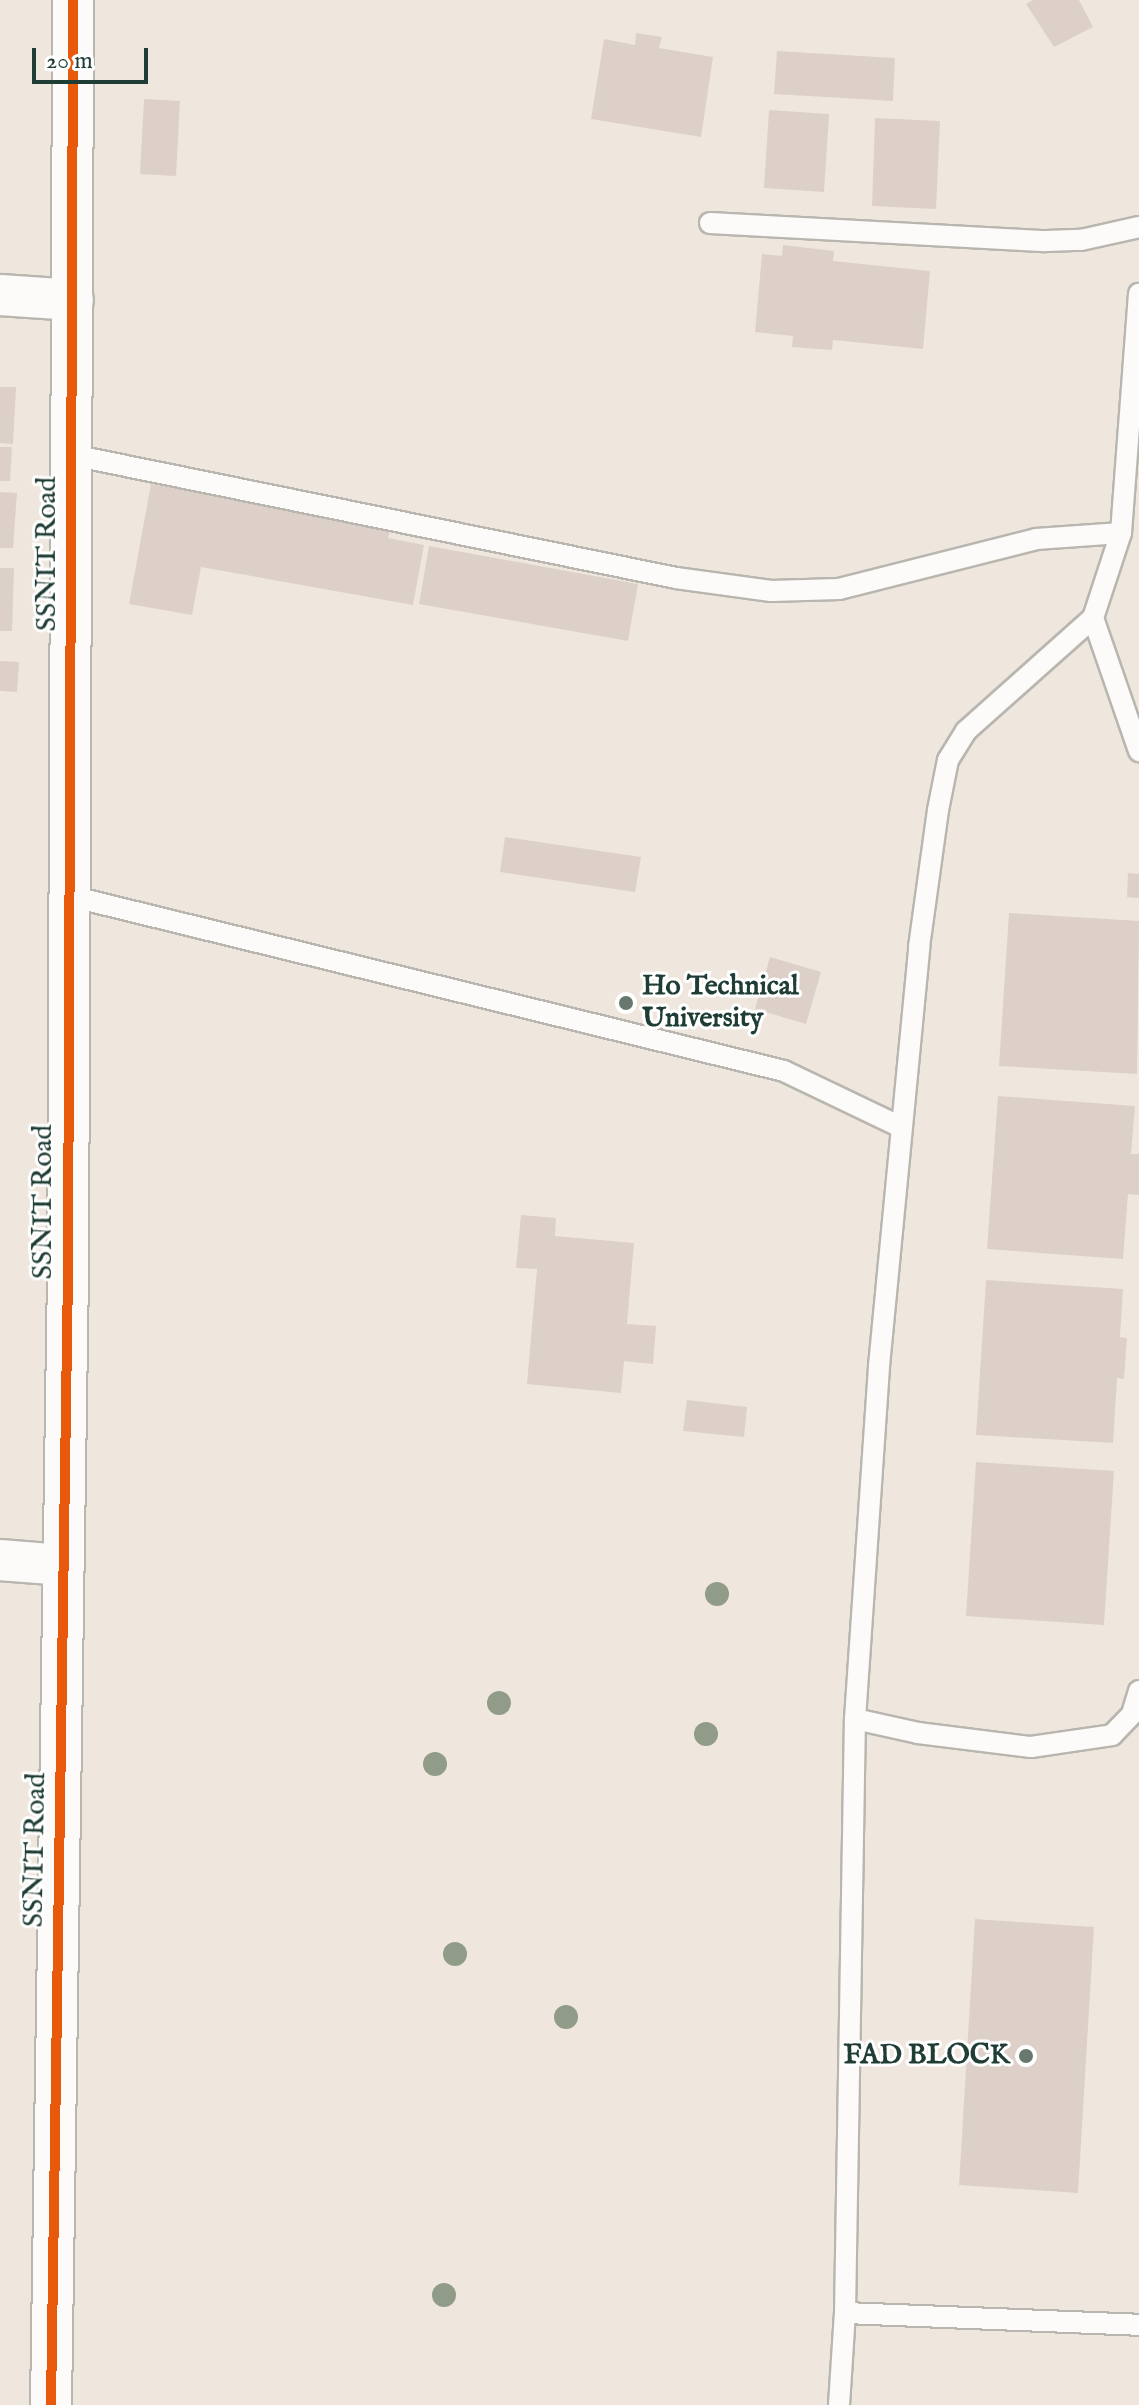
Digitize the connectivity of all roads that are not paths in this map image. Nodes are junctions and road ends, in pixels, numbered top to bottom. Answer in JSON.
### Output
{"nodes":[{"id":1,"x":73,"y":0,"type":"edge"},
{"id":2,"x":710,"y":223,"type":"dead end"},
{"id":3,"x":1139,"y":227,"type":"edge"},
{"id":4,"x":1139,"y":294,"type":"edge"},
{"id":5,"x":0,"y":295,"type":"edge"},
{"id":6,"x":73,"y":300,"type":"junction"},
{"id":7,"x":72,"y":455,"type":"junction"},
{"id":8,"x":1121,"y":533,"type":"junction"},
{"id":9,"x":1093,"y":618,"type":"junction"},
{"id":10,"x":1139,"y":751,"type":"edge"},
{"id":11,"x":70,"y":896,"type":"junction"},
{"id":12,"x":901,"y":1127,"type":"junction"},
{"id":13,"x":0,"y":1560,"type":"edge"},
{"id":14,"x":64,"y":1565,"type":"junction"},
{"id":15,"x":1139,"y":1691,"type":"edge"},
{"id":16,"x":855,"y":1719,"type":"junction"},
{"id":17,"x":845,"y":2313,"type":"junction"},
{"id":18,"x":1139,"y":2325,"type":"edge"},
{"id":19,"x":51,"y":2405,"type":"edge"},
{"id":20,"x":839,"y":2405,"type":"edge"}],
"edges":[{"from":1,"to":6,"type":"street","name":"SSNIT Road"},
{"from":2,"to":3,"type":"lane"},
{"from":4,"to":8,"type":"lane"},
{"from":5,"to":6,"type":"street"},
{"from":6,"to":7,"type":"street","name":"SSNIT Road"},
{"from":7,"to":8,"type":"lane"},
{"from":7,"to":11,"type":"street","name":"SSNIT Road"},
{"from":8,"to":9,"type":"lane"},
{"from":9,"to":10,"type":"lane"},
{"from":9,"to":12,"type":"lane"},
{"from":11,"to":12,"type":"lane"},
{"from":11,"to":14,"type":"street","name":"SSNIT Road"},
{"from":12,"to":16,"type":"lane"},
{"from":13,"to":14,"type":"street"},
{"from":14,"to":19,"type":"street","name":"SSNIT Road"},
{"from":15,"to":16,"type":"lane"},
{"from":16,"to":17,"type":"lane"},
{"from":17,"to":18,"type":"lane"},
{"from":17,"to":20,"type":"lane"}]}
